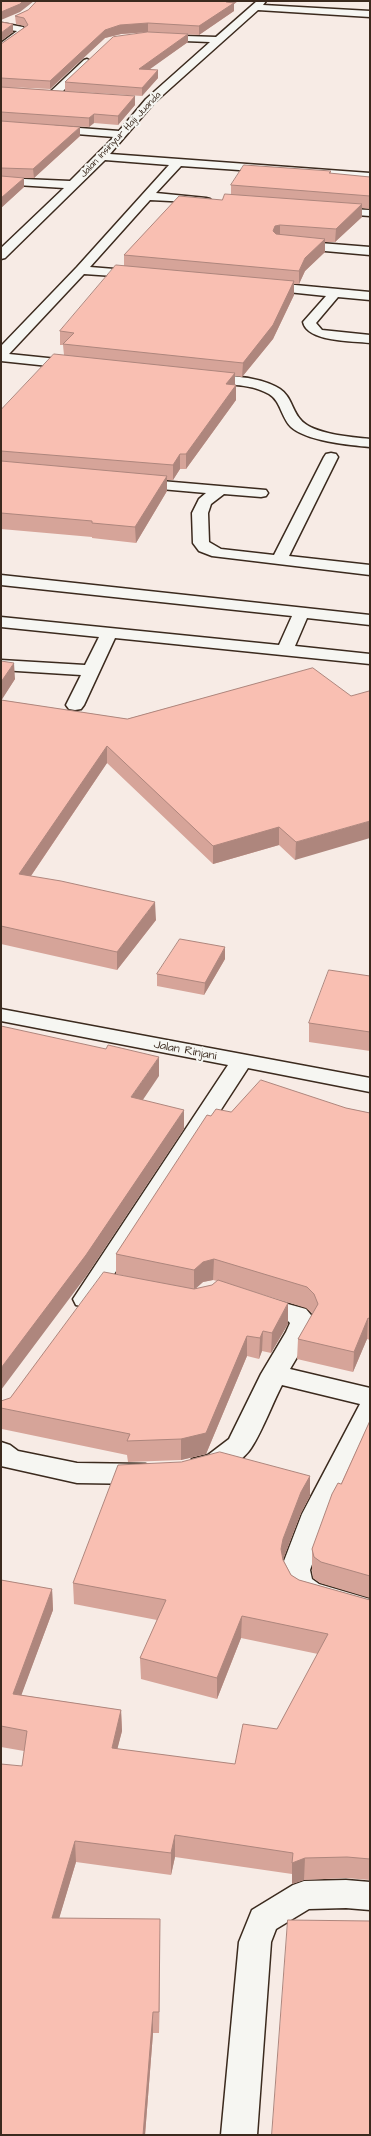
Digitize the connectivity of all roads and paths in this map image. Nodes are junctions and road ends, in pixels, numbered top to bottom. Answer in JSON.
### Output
{"nodes":[{"id":1,"x":261,"y":3,"type":"edge"},
{"id":2,"x":370,"y":8,"type":"edge"},
{"id":3,"x":370,"y":14,"type":"edge"},
{"id":4,"x":16,"y":20,"type":"edge"},
{"id":5,"x":1,"y":26,"type":"edge"},
{"id":6,"x":150,"y":36,"type":"edge"},
{"id":7,"x":217,"y":40,"type":"junction"},
{"id":8,"x":1,"y":48,"type":"edge"},
{"id":9,"x":92,"y":57,"type":"edge"},
{"id":10,"x":68,"y":95,"type":"edge"},
{"id":11,"x":135,"y":100,"type":"edge"},
{"id":12,"x":150,"y":101,"type":"junction"},
{"id":13,"x":1,"y":126,"type":"edge"},
{"id":14,"x":122,"y":134,"type":"junction"},
{"id":15,"x":100,"y":144,"type":"dead end"},
{"id":16,"x":113,"y":144,"type":"junction"},
{"id":17,"x":102,"y":157,"type":"junction"},
{"id":18,"x":178,"y":162,"type":"junction"},
{"id":19,"x":370,"y":176,"type":"edge"},
{"id":20,"x":1,"y":181,"type":"edge"},
{"id":21,"x":75,"y":185,"type":"junction"},
{"id":22,"x":146,"y":196,"type":"junction"},
{"id":23,"x":215,"y":201,"type":"edge"},
{"id":24,"x":324,"y":210,"type":"edge"},
{"id":25,"x":370,"y":214,"type":"edge"},
{"id":26,"x":280,"y":243,"type":"edge"},
{"id":27,"x":370,"y":251,"type":"edge"},
{"id":28,"x":1,"y":255,"type":"edge"},
{"id":29,"x":81,"y":270,"type":"junction"},
{"id":30,"x":152,"y":276,"type":"edge"},
{"id":31,"x":248,"y":285,"type":"edge"},
{"id":32,"x":336,"y":292,"type":"junction"},
{"id":33,"x":370,"y":296,"type":"edge"},
{"id":34,"x":370,"y":338,"type":"edge"},
{"id":35,"x":1,"y":355,"type":"edge"},
{"id":36,"x":88,"y":366,"type":"edge"},
{"id":37,"x":192,"y":377,"type":"edge"},
{"id":38,"x":370,"y":443,"type":"edge"},
{"id":39,"x":331,"y":457,"type":"dead end"},
{"id":40,"x":126,"y":482,"type":"edge"},
{"id":41,"x":220,"y":490,"type":"junction"},
{"id":42,"x":261,"y":493,"type":"dead end"},
{"id":43,"x":280,"y":559,"type":"junction"},
{"id":44,"x":370,"y":570,"type":"edge"},
{"id":45,"x":1,"y":580,"type":"edge"},
{"id":46,"x":302,"y":612,"type":"junction"},
{"id":47,"x":370,"y":620,"type":"edge"},
{"id":48,"x":1,"y":622,"type":"edge"},
{"id":49,"x":109,"y":634,"type":"junction"},
{"id":50,"x":285,"y":650,"type":"junction"},
{"id":51,"x":370,"y":659,"type":"edge"},
{"id":52,"x":1,"y":665,"type":"edge"},
{"id":53,"x":91,"y":671,"type":"junction"},
{"id":54,"x":75,"y":705,"type":"dead end"},
{"id":55,"x":1,"y":1015,"type":"edge"},
{"id":56,"x":241,"y":1062,"type":"junction"},
{"id":57,"x":370,"y":1085,"type":"edge"},
{"id":58,"x":237,"y":1296,"type":"edge"},
{"id":59,"x":75,"y":1314,"type":"edge"},
{"id":60,"x":274,"y":1374,"type":"junction"},
{"id":61,"x":370,"y":1397,"type":"edge"},
{"id":62,"x":370,"y":1409,"type":"edge"},
{"id":63,"x":1,"y":1452,"type":"edge"},
{"id":64,"x":370,"y":1610,"type":"edge"},
{"id":65,"x":370,"y":1896,"type":"edge"},
{"id":66,"x":238,"y":2135,"type":"edge"}],
"edges":[{"from":1,"to":2,"type":"street"},
{"from":1,"to":3,"type":"street"},
{"from":1,"to":7,"type":"street","name":"Jalan Insinyur Haji Juanda"},
{"from":4,"to":5,"type":"street"},
{"from":5,"to":8,"type":"street"},
{"from":6,"to":7,"type":"street"},
{"from":7,"to":12,"type":"street","name":"Jalan Insinyur Haji Juanda"},
{"from":9,"to":10,"type":"street"},
{"from":11,"to":12,"type":"street"},
{"from":12,"to":14,"type":"street","name":"Jalan Insinyur Haji Juanda"},
{"from":13,"to":14,"type":"street"},
{"from":14,"to":16,"type":"street","name":"Jalan Insinyur Haji Juanda"},
{"from":15,"to":16,"type":"street"},
{"from":16,"to":17,"type":"street","name":"Jalan Insinyur Haji Juanda"},
{"from":17,"to":18,"type":"street"},
{"from":17,"to":21,"type":"street","name":"Jalan Insinyur Haji Juanda"},
{"from":18,"to":19,"type":"street"},
{"from":18,"to":22,"type":"street"},
{"from":20,"to":21,"type":"street"},
{"from":21,"to":28,"type":"street","name":"Jalan Insinyur Haji Juanda"},
{"from":22,"to":23,"type":"street"},
{"from":22,"to":29,"type":"street"},
{"from":24,"to":25,"type":"street"},
{"from":26,"to":27,"type":"street"},
{"from":29,"to":30,"type":"street"},
{"from":29,"to":35,"type":"street"},
{"from":31,"to":32,"type":"street"},
{"from":32,"to":33,"type":"street"},
{"from":32,"to":34,"type":"street"},
{"from":35,"to":36,"type":"street"},
{"from":37,"to":38,"type":"street"},
{"from":39,"to":43,"type":"street"},
{"from":40,"to":41,"type":"street"},
{"from":41,"to":42,"type":"street"},
{"from":41,"to":43,"type":"street"},
{"from":43,"to":44,"type":"street"},
{"from":45,"to":46,"type":"street"},
{"from":46,"to":47,"type":"street"},
{"from":46,"to":50,"type":"street"},
{"from":48,"to":49,"type":"street"},
{"from":49,"to":50,"type":"street"},
{"from":49,"to":53,"type":"street"},
{"from":50,"to":51,"type":"street"},
{"from":52,"to":53,"type":"street"},
{"from":53,"to":54,"type":"street"},
{"from":55,"to":56,"type":"street","name":"Jalan Rinjani"},
{"from":56,"to":57,"type":"street","name":"Jalan Rinjani"},
{"from":56,"to":59,"type":"street"},
{"from":58,"to":60,"type":"street"},
{"from":60,"to":61,"type":"street"},
{"from":60,"to":63,"type":"street"},
{"from":62,"to":64,"type":"street"},
{"from":65,"to":66,"type":"street"}]}
